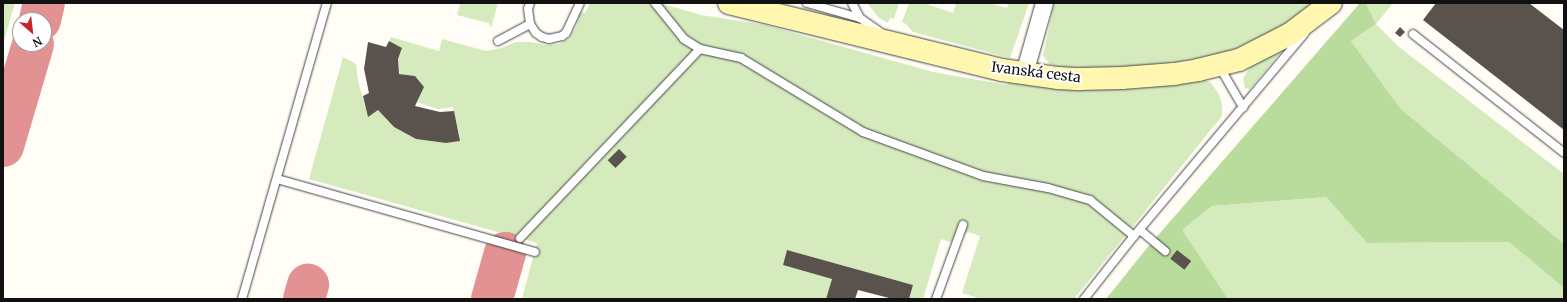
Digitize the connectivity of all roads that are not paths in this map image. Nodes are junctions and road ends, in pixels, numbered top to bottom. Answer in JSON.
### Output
{"nodes":[{"id":1,"x":327,"y":3,"type":"edge"},
{"id":2,"x":530,"y":3,"type":"edge"},
{"id":3,"x":580,"y":3,"type":"edge"},
{"id":4,"x":655,"y":3,"type":"edge"},
{"id":5,"x":729,"y":3,"type":"edge"},
{"id":6,"x":807,"y":3,"type":"edge"},
{"id":7,"x":852,"y":3,"type":"edge"},
{"id":8,"x":1044,"y":3,"type":"edge"},
{"id":9,"x":1328,"y":5,"type":"edge"},
{"id":10,"x":860,"y":18,"type":"junction"},
{"id":11,"x":530,"y":24,"type":"junction"},
{"id":12,"x":1413,"y":34,"type":"dead end"},
{"id":13,"x":498,"y":41,"type":"dead end"},
{"id":14,"x":895,"y":43,"type":"junction"},
{"id":15,"x":700,"y":49,"type":"junction"},
{"id":16,"x":1218,"y":66,"type":"junction"},
{"id":17,"x":1024,"y":73,"type":"junction"},
{"id":18,"x":1243,"y":107,"type":"junction"},
{"id":19,"x":1564,"y":153,"type":"edge"},
{"id":20,"x":277,"y":179,"type":"junction"},
{"id":21,"x":963,"y":225,"type":"dead end"},
{"id":22,"x":1137,"y":233,"type":"junction"},
{"id":23,"x":520,"y":238,"type":"dead end"},
{"id":24,"x":1165,"y":251,"type":"dead end"},
{"id":25,"x":535,"y":252,"type":"dead end"},
{"id":26,"x":242,"y":299,"type":"edge"},
{"id":27,"x":936,"y":299,"type":"edge"},
{"id":28,"x":1084,"y":299,"type":"edge"}],
"edges":[{"from":1,"to":20,"type":"lane"},
{"from":2,"to":11,"type":"lane"},
{"from":3,"to":11,"type":"lane"},
{"from":4,"to":15,"type":"lane"},
{"from":5,"to":14,"type":"street","name":"Ivanská cesta"},
{"from":6,"to":10,"type":"lane"},
{"from":7,"to":10,"type":"lane"},
{"from":8,"to":17,"type":"street"},
{"from":9,"to":16,"type":"street","name":"Ivanská cesta"},
{"from":9,"to":18,"type":"lane"},
{"from":10,"to":14,"type":"lane"},
{"from":11,"to":13,"type":"lane"},
{"from":12,"to":19,"type":"lane"},
{"from":14,"to":17,"type":"street","name":"Ivanská cesta"},
{"from":15,"to":22,"type":"lane"},
{"from":15,"to":23,"type":"lane"},
{"from":16,"to":17,"type":"street","name":"Ivanská cesta"},
{"from":16,"to":18,"type":"lane"},
{"from":18,"to":22,"type":"lane"},
{"from":20,"to":25,"type":"lane"},
{"from":20,"to":26,"type":"lane"},
{"from":21,"to":27,"type":"lane"},
{"from":22,"to":24,"type":"lane"},
{"from":22,"to":28,"type":"lane"}]}
